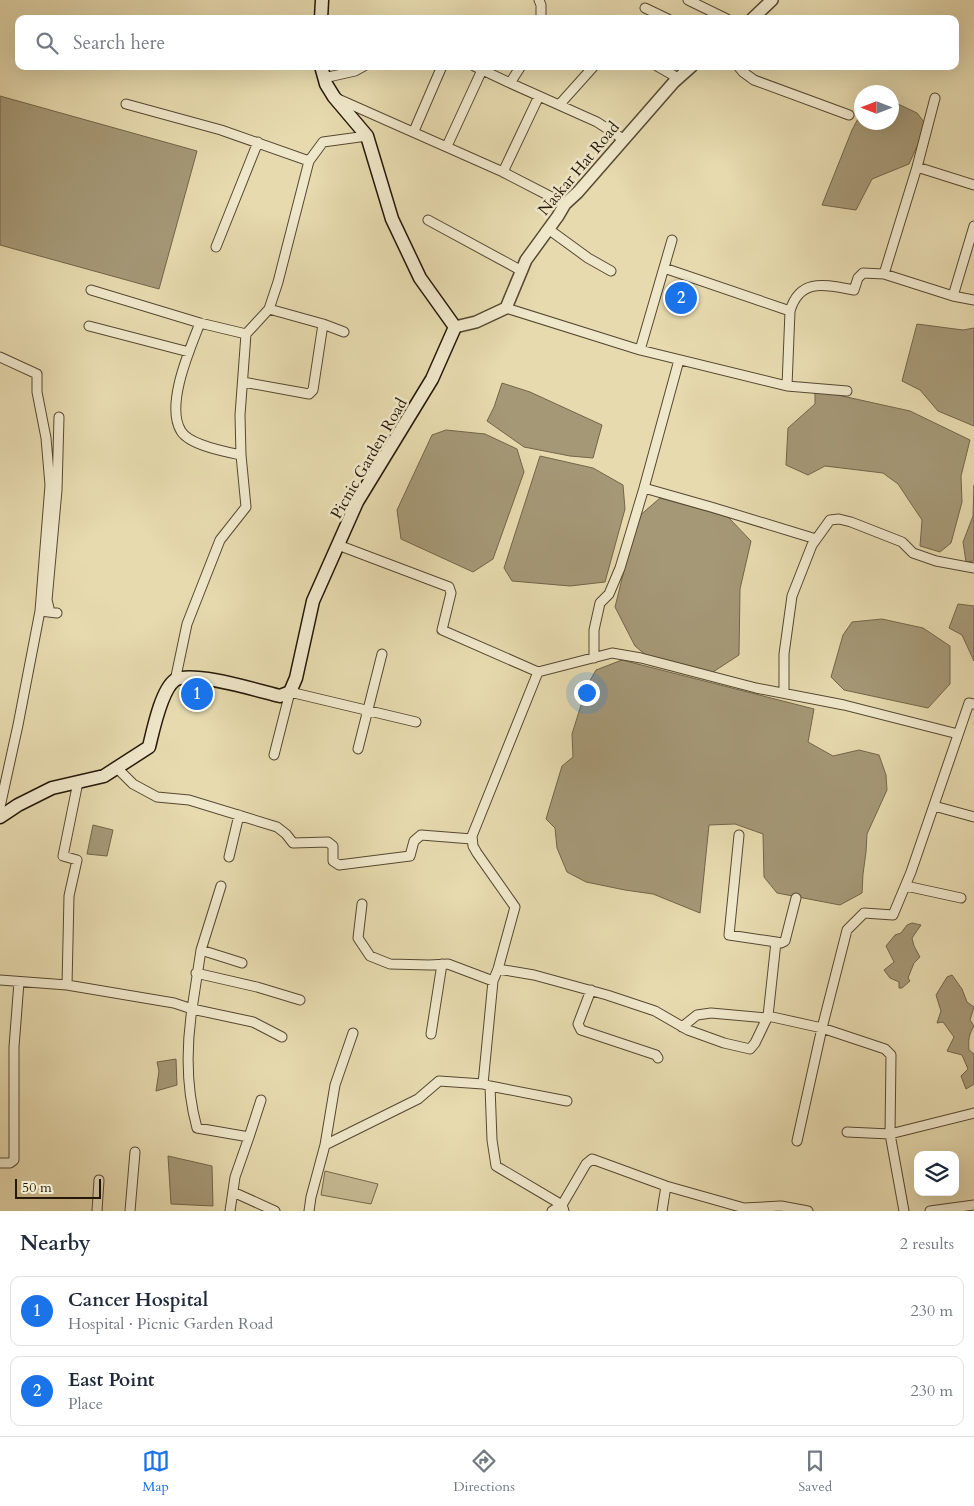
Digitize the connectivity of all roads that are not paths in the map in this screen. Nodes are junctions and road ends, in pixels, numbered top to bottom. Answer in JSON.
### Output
{"nodes":[{"id":1,"x":322,"y":0,"type":"edge"},
{"id":2,"x":539,"y":0,"type":"edge"},
{"id":3,"x":688,"y":0,"type":"edge"},
{"id":4,"x":772,"y":0,"type":"edge"},
{"id":5,"x":645,"y":8,"type":"dead end"},
{"id":6,"x":321,"y":15,"type":"edge"},
{"id":7,"x":541,"y":15,"type":"edge"},
{"id":8,"x":660,"y":15,"type":"edge"},
{"id":9,"x":719,"y":15,"type":"edge"},
{"id":10,"x":756,"y":15,"type":"edge"},
{"id":11,"x":357,"y":70,"type":"edge"},
{"id":12,"x":440,"y":70,"type":"edge"},
{"id":13,"x":477,"y":70,"type":"edge"},
{"id":14,"x":482,"y":70,"type":"edge"},
{"id":15,"x":518,"y":70,"type":"edge"},
{"id":16,"x":590,"y":70,"type":"edge"},
{"id":17,"x":664,"y":70,"type":"edge"},
{"id":18,"x":687,"y":70,"type":"edge"},
{"id":19,"x":741,"y":70,"type":"edge"},
{"id":20,"x":323,"y":72,"type":"edge"},
{"id":21,"x":678,"y":78,"type":"junction"},
{"id":22,"x":510,"y":83,"type":"junction"},
{"id":23,"x":539,"y":96,"type":"junction"},
{"id":24,"x":334,"y":97,"type":"junction"},
{"id":25,"x":935,"y":98,"type":"dead end"},
{"id":26,"x":126,"y":104,"type":"dead end"},
{"id":27,"x":559,"y":105,"type":"junction"},
{"id":28,"x":849,"y":115,"type":"dead end"},
{"id":29,"x":414,"y":131,"type":"junction"},
{"id":30,"x":367,"y":136,"type":"junction"},
{"id":31,"x":623,"y":139,"type":"junction"},
{"id":32,"x":258,"y":142,"type":"junction"},
{"id":33,"x":447,"y":146,"type":"junction"},
{"id":34,"x":309,"y":161,"type":"junction"},
{"id":35,"x":917,"y":167,"type":"junction"},
{"id":36,"x":503,"y":172,"type":"junction"},
{"id":37,"x":974,"y":185,"type":"edge"},
{"id":38,"x":565,"y":204,"type":"junction"},
{"id":39,"x":428,"y":220,"type":"dead end"},
{"id":40,"x":974,"y":226,"type":"edge"},
{"id":41,"x":546,"y":231,"type":"junction"},
{"id":42,"x":672,"y":240,"type":"dead end"},
{"id":43,"x":216,"y":248,"type":"dead end"},
{"id":44,"x":664,"y":268,"type":"junction"},
{"id":45,"x":522,"y":271,"type":"junction"},
{"id":46,"x":611,"y":271,"type":"dead end"},
{"id":47,"x":884,"y":274,"type":"junction"},
{"id":48,"x":91,"y":290,"type":"dead end"},
{"id":49,"x":953,"y":296,"type":"junction"},
{"id":50,"x":974,"y":300,"type":"edge"},
{"id":51,"x":506,"y":308,"type":"junction"},
{"id":52,"x":269,"y":309,"type":"junction"},
{"id":53,"x":790,"y":311,"type":"junction"},
{"id":54,"x":200,"y":323,"type":"junction"},
{"id":55,"x":323,"y":324,"type":"junction"},
{"id":56,"x":89,"y":326,"type":"dead end"},
{"id":57,"x":454,"y":327,"type":"junction"},
{"id":58,"x":344,"y":332,"type":"dead end"},
{"id":59,"x":246,"y":334,"type":"junction"},
{"id":60,"x":640,"y":350,"type":"junction"},
{"id":61,"x":189,"y":352,"type":"junction"},
{"id":62,"x":0,"y":357,"type":"edge"},
{"id":63,"x":680,"y":360,"type":"junction"},
{"id":64,"x":243,"y":382,"type":"junction"},
{"id":65,"x":787,"y":386,"type":"junction"},
{"id":66,"x":847,"y":391,"type":"dead end"},
{"id":67,"x":59,"y":418,"type":"dead end"},
{"id":68,"x":241,"y":455,"type":"junction"},
{"id":69,"x":644,"y":488,"type":"junction"},
{"id":70,"x":816,"y":539,"type":"junction"},
{"id":71,"x":338,"y":545,"type":"junction"},
{"id":72,"x":974,"y":568,"type":"edge"},
{"id":73,"x":40,"y":611,"type":"junction"},
{"id":74,"x":382,"y":654,"type":"dead end"},
{"id":75,"x":594,"y":658,"type":"junction"},
{"id":76,"x":538,"y":672,"type":"junction"},
{"id":77,"x":175,"y":680,"type":"junction"},
{"id":78,"x":290,"y":692,"type":"junction"},
{"id":79,"x":784,"y":693,"type":"junction"},
{"id":80,"x":974,"y":704,"type":"edge"},
{"id":81,"x":369,"y":710,"type":"junction"},
{"id":82,"x":416,"y":722,"type":"dead end"},
{"id":83,"x":958,"y":734,"type":"junction"},
{"id":84,"x":358,"y":749,"type":"dead end"},
{"id":85,"x":274,"y":754,"type":"dead end"},
{"id":86,"x":117,"y":768,"type":"junction"},
{"id":87,"x":78,"y":782,"type":"junction"},
{"id":88,"x":934,"y":806,"type":"junction"},
{"id":89,"x":0,"y":807,"type":"edge"},
{"id":90,"x":239,"y":815,"type":"junction"},
{"id":91,"x":0,"y":817,"type":"edge"},
{"id":92,"x":974,"y":817,"type":"edge"},
{"id":93,"x":739,"y":835,"type":"dead end"},
{"id":94,"x":472,"y":839,"type":"junction"},
{"id":95,"x":229,"y":857,"type":"dead end"},
{"id":96,"x":220,"y":886,"type":"dead end"},
{"id":97,"x":906,"y":886,"type":"junction"},
{"id":98,"x":796,"y":898,"type":"dead end"},
{"id":99,"x":960,"y":898,"type":"dead end"},
{"id":100,"x":362,"y":904,"type":"dead end"},
{"id":101,"x":776,"y":942,"type":"junction"},
{"id":102,"x":201,"y":950,"type":"junction"},
{"id":103,"x":242,"y":963,"type":"dead end"},
{"id":104,"x":442,"y":964,"type":"junction"},
{"id":105,"x":498,"y":969,"type":"junction"},
{"id":106,"x":196,"y":973,"type":"junction"},
{"id":107,"x":0,"y":980,"type":"edge"},
{"id":108,"x":493,"y":981,"type":"junction"},
{"id":109,"x":19,"y":982,"type":"junction"},
{"id":110,"x":67,"y":985,"type":"junction"},
{"id":111,"x":591,"y":990,"type":"junction"},
{"id":112,"x":300,"y":1000,"type":"dead end"},
{"id":113,"x":192,"y":1009,"type":"junction"},
{"id":114,"x":767,"y":1017,"type":"junction"},
{"id":115,"x":682,"y":1027,"type":"junction"},
{"id":116,"x":822,"y":1028,"type":"junction"},
{"id":117,"x":353,"y":1032,"type":"dead end"},
{"id":118,"x":431,"y":1034,"type":"dead end"},
{"id":119,"x":282,"y":1037,"type":"dead end"},
{"id":120,"x":658,"y":1058,"type":"dead end"},
{"id":121,"x":486,"y":1085,"type":"junction"},
{"id":122,"x":261,"y":1100,"type":"dead end"},
{"id":123,"x":567,"y":1101,"type":"dead end"},
{"id":124,"x":974,"y":1114,"type":"edge"},
{"id":125,"x":847,"y":1132,"type":"dead end"},
{"id":126,"x":890,"y":1134,"type":"junction"},
{"id":127,"x":249,"y":1137,"type":"junction"},
{"id":128,"x":797,"y":1140,"type":"dead end"},
{"id":129,"x":325,"y":1145,"type":"junction"},
{"id":130,"x":135,"y":1152,"type":"dead end"},
{"id":131,"x":0,"y":1163,"type":"edge"},
{"id":132,"x":99,"y":1180,"type":"dead end"},
{"id":133,"x":666,"y":1186,"type":"junction"},
{"id":134,"x":233,"y":1192,"type":"junction"},
{"id":135,"x":974,"y":1205,"type":"edge"},
{"id":136,"x":563,"y":1208,"type":"edge"},
{"id":137,"x":744,"y":1210,"type":"edge"},
{"id":138,"x":97,"y":1211,"type":"edge"},
{"id":139,"x":130,"y":1211,"type":"edge"},
{"id":140,"x":230,"y":1211,"type":"edge"},
{"id":141,"x":275,"y":1211,"type":"edge"},
{"id":142,"x":309,"y":1211,"type":"edge"},
{"id":143,"x":552,"y":1211,"type":"edge"},
{"id":144,"x":662,"y":1211,"type":"edge"},
{"id":145,"x":808,"y":1211,"type":"edge"},
{"id":146,"x":904,"y":1211,"type":"edge"},
{"id":147,"x":930,"y":1211,"type":"edge"}],
"edges":[{"from":1,"to":6,"type":"main road"},
{"from":2,"to":7,"type":"street"},
{"from":3,"to":9,"type":"street"},
{"from":4,"to":10,"type":"street"},
{"from":5,"to":8,"type":"street"},
{"from":11,"to":20,"type":"street"},
{"from":12,"to":29,"type":"street"},
{"from":13,"to":33,"type":"street"},
{"from":14,"to":22,"type":"street"},
{"from":15,"to":22,"type":"street"},
{"from":16,"to":27,"type":"street"},
{"from":17,"to":21,"type":"street"},
{"from":18,"to":21,"type":"street","name":"Naskar Hat Road"},
{"from":19,"to":28,"type":"street"},
{"from":20,"to":24,"type":"main road"},
{"from":21,"to":31,"type":"street","name":"Naskar Hat Road"},
{"from":22,"to":23,"type":"street"},
{"from":23,"to":27,"type":"street"},
{"from":23,"to":36,"type":"street"},
{"from":24,"to":29,"type":"street"},
{"from":24,"to":30,"type":"main road"},
{"from":25,"to":35,"type":"street"},
{"from":26,"to":32,"type":"street"},
{"from":27,"to":31,"type":"street"},
{"from":29,"to":33,"type":"street"},
{"from":30,"to":34,"type":"street"},
{"from":30,"to":57,"type":"main road"},
{"from":31,"to":38,"type":"street","name":"Naskar Hat Road"},
{"from":32,"to":34,"type":"street"},
{"from":32,"to":43,"type":"street"},
{"from":33,"to":36,"type":"street"},
{"from":34,"to":52,"type":"street"},
{"from":35,"to":37,"type":"street"},
{"from":35,"to":47,"type":"street"},
{"from":36,"to":38,"type":"street"},
{"from":38,"to":41,"type":"street","name":"Naskar Hat Road"},
{"from":39,"to":45,"type":"street"},
{"from":40,"to":49,"type":"street"},
{"from":41,"to":45,"type":"street","name":"Naskar Hat Road"},
{"from":41,"to":46,"type":"street"},
{"from":42,"to":44,"type":"street"},
{"from":44,"to":53,"type":"street"},
{"from":44,"to":60,"type":"street"},
{"from":45,"to":51,"type":"street","name":"Naskar Hat Road"},
{"from":47,"to":49,"type":"street"},
{"from":47,"to":53,"type":"street"},
{"from":48,"to":54,"type":"street"},
{"from":49,"to":50,"type":"street"},
{"from":51,"to":57,"type":"street"},
{"from":51,"to":60,"type":"street"},
{"from":52,"to":55,"type":"street"},
{"from":52,"to":59,"type":"street"},
{"from":53,"to":65,"type":"street"},
{"from":54,"to":59,"type":"street"},
{"from":54,"to":61,"type":"street"},
{"from":55,"to":58,"type":"street"},
{"from":55,"to":64,"type":"street"},
{"from":56,"to":61,"type":"street"},
{"from":57,"to":71,"type":"main road","name":"Picnic Garden Road"},
{"from":59,"to":64,"type":"street"},
{"from":60,"to":63,"type":"street"},
{"from":61,"to":68,"type":"street"},
{"from":62,"to":73,"type":"street"},
{"from":63,"to":65,"type":"street"},
{"from":63,"to":69,"type":"street"},
{"from":64,"to":68,"type":"street"},
{"from":65,"to":66,"type":"street"},
{"from":67,"to":73,"type":"street"},
{"from":68,"to":77,"type":"street"},
{"from":69,"to":70,"type":"street"},
{"from":69,"to":75,"type":"street"},
{"from":70,"to":72,"type":"street"},
{"from":70,"to":79,"type":"street"},
{"from":71,"to":76,"type":"street"},
{"from":71,"to":78,"type":"main road","name":"Picnic Garden Road"},
{"from":73,"to":89,"type":"street"},
{"from":74,"to":81,"type":"street"},
{"from":75,"to":76,"type":"street"},
{"from":75,"to":79,"type":"street"},
{"from":76,"to":94,"type":"street"},
{"from":77,"to":78,"type":"main road"},
{"from":77,"to":86,"type":"main road"},
{"from":78,"to":81,"type":"street"},
{"from":78,"to":85,"type":"street"},
{"from":79,"to":83,"type":"street"},
{"from":80,"to":83,"type":"street"},
{"from":81,"to":82,"type":"street"},
{"from":81,"to":84,"type":"street"},
{"from":83,"to":88,"type":"street"},
{"from":86,"to":87,"type":"main road"},
{"from":86,"to":90,"type":"street"},
{"from":87,"to":91,"type":"main road"},
{"from":87,"to":110,"type":"street"},
{"from":88,"to":92,"type":"street"},
{"from":88,"to":97,"type":"street"},
{"from":90,"to":94,"type":"street"},
{"from":90,"to":95,"type":"street"},
{"from":93,"to":101,"type":"street"},
{"from":94,"to":105,"type":"street"},
{"from":96,"to":102,"type":"street"},
{"from":97,"to":99,"type":"street"},
{"from":97,"to":116,"type":"street"},
{"from":98,"to":101,"type":"street"},
{"from":100,"to":104,"type":"street"},
{"from":101,"to":114,"type":"street"},
{"from":102,"to":103,"type":"street"},
{"from":102,"to":106,"type":"street"},
{"from":104,"to":108,"type":"street"},
{"from":104,"to":118,"type":"street"},
{"from":105,"to":108,"type":"street"},
{"from":105,"to":111,"type":"street"},
{"from":106,"to":112,"type":"street"},
{"from":106,"to":113,"type":"street"},
{"from":107,"to":109,"type":"street"},
{"from":108,"to":121,"type":"street"},
{"from":109,"to":110,"type":"street"},
{"from":109,"to":131,"type":"street"},
{"from":110,"to":113,"type":"street"},
{"from":111,"to":115,"type":"street"},
{"from":111,"to":120,"type":"street"},
{"from":113,"to":119,"type":"street"},
{"from":113,"to":127,"type":"street"},
{"from":114,"to":115,"type":"street"},
{"from":114,"to":115,"type":"street"},
{"from":114,"to":116,"type":"street"},
{"from":116,"to":126,"type":"street"},
{"from":116,"to":128,"type":"street"},
{"from":117,"to":129,"type":"street"},
{"from":121,"to":123,"type":"street"},
{"from":121,"to":129,"type":"street"},
{"from":121,"to":136,"type":"street"},
{"from":122,"to":127,"type":"street"},
{"from":124,"to":126,"type":"street"},
{"from":125,"to":126,"type":"street"},
{"from":126,"to":146,"type":"street"},
{"from":127,"to":134,"type":"street"},
{"from":129,"to":142,"type":"street"},
{"from":130,"to":139,"type":"street"},
{"from":132,"to":138,"type":"street"},
{"from":133,"to":136,"type":"street"},
{"from":133,"to":137,"type":"street"},
{"from":133,"to":144,"type":"street"},
{"from":134,"to":140,"type":"street"},
{"from":134,"to":141,"type":"street"},
{"from":135,"to":147,"type":"street"},
{"from":136,"to":143,"type":"street"},
{"from":137,"to":145,"type":"street"}]}
